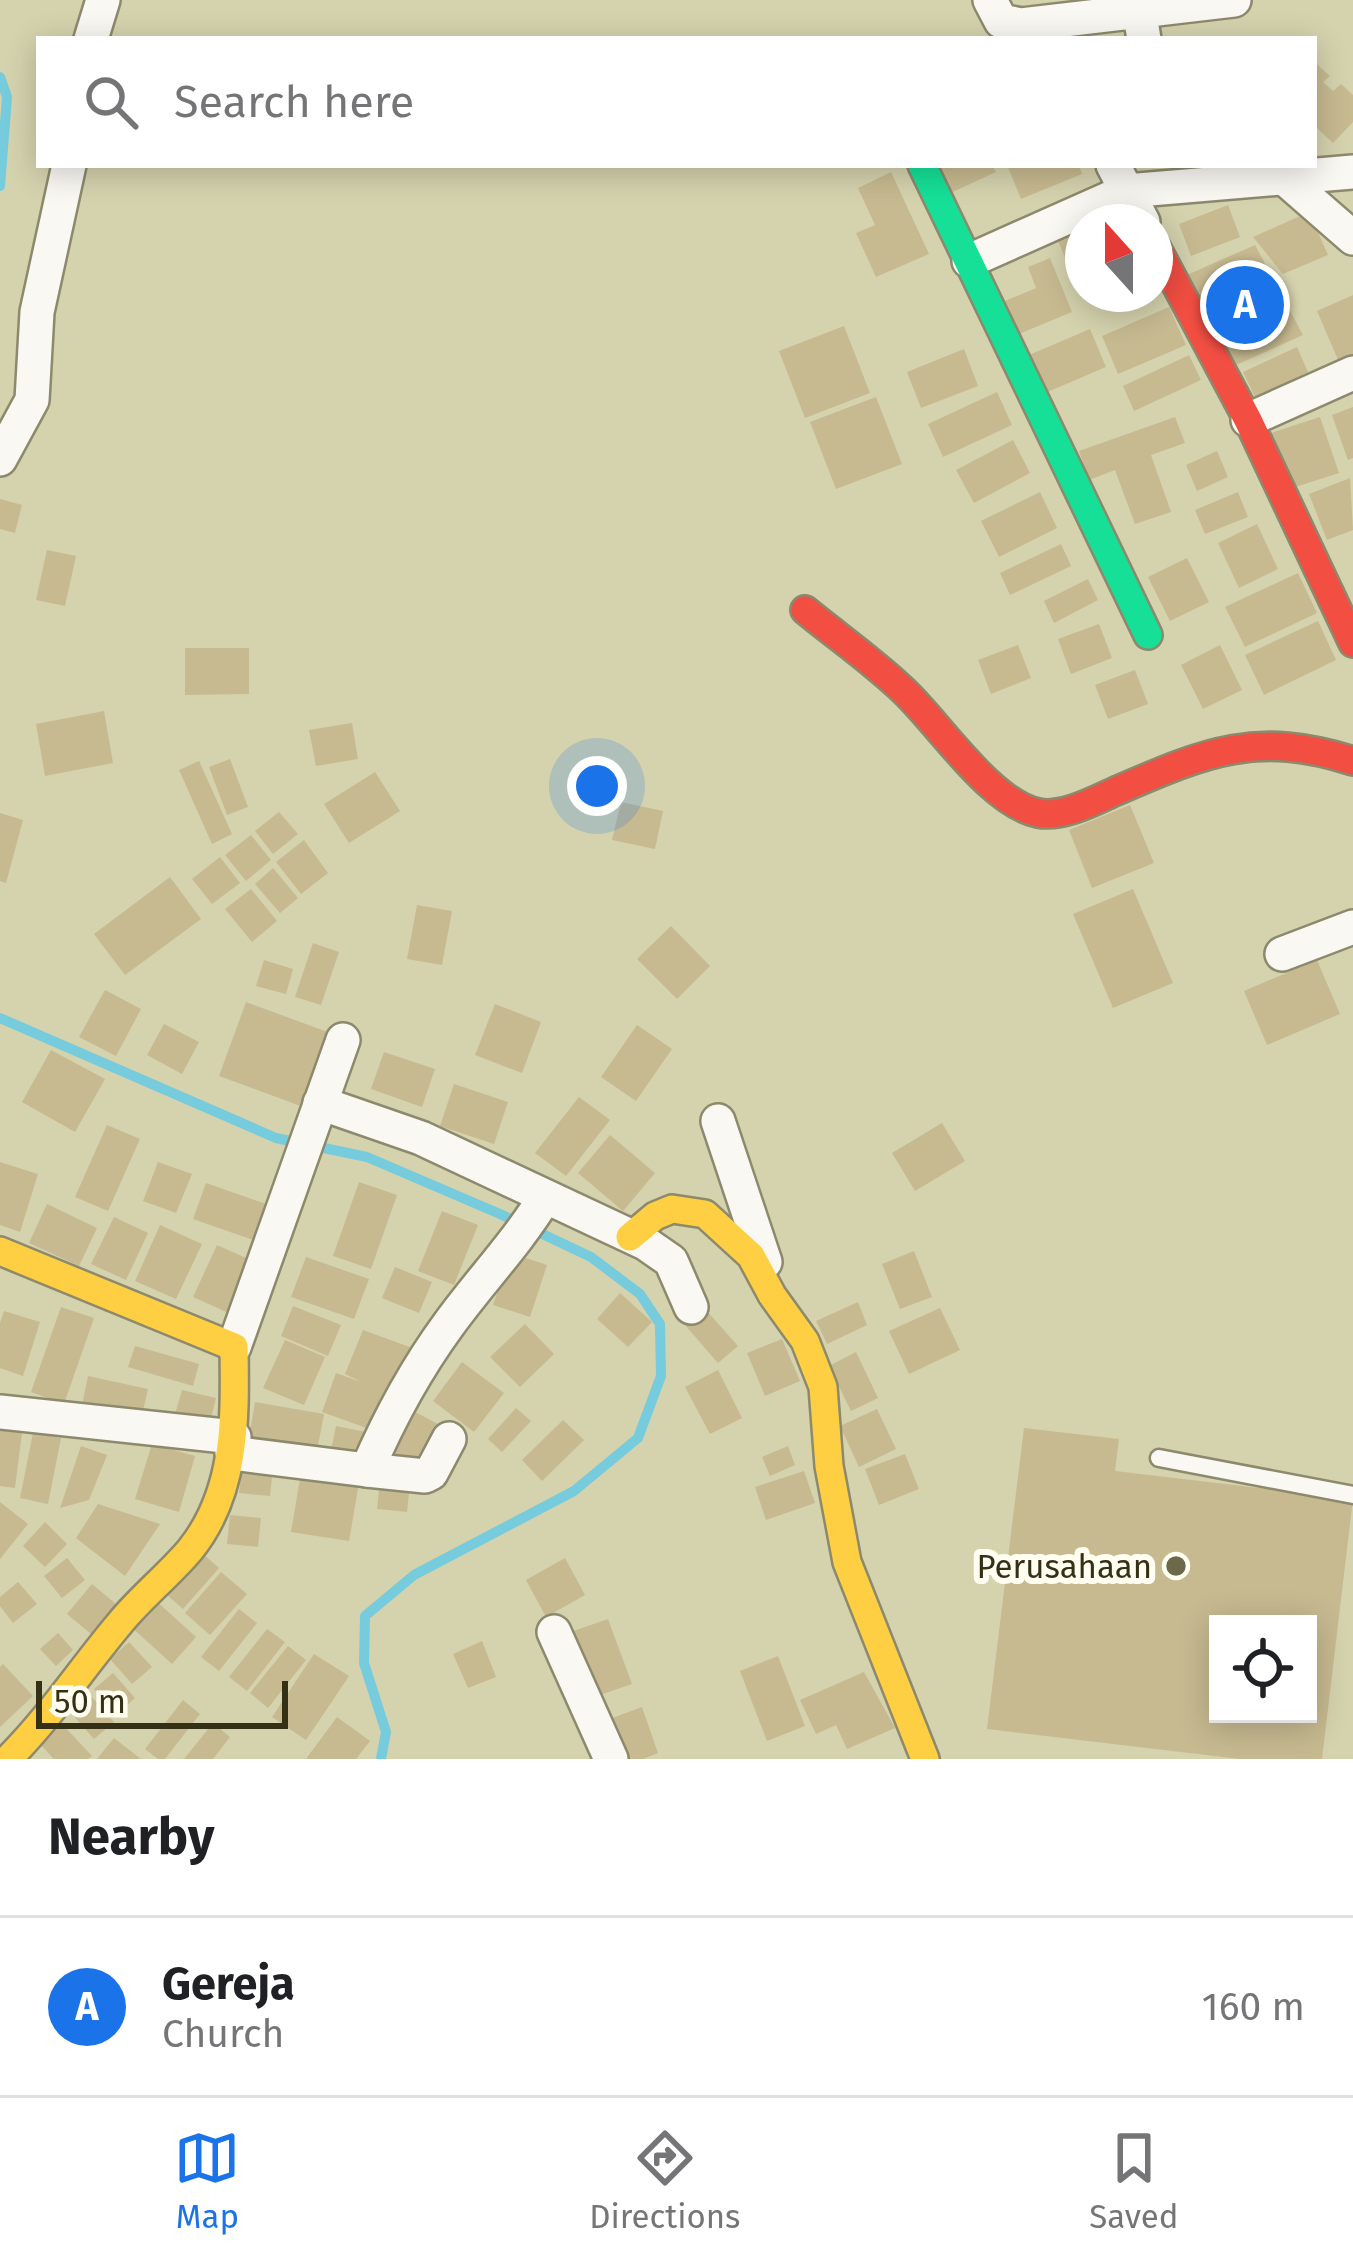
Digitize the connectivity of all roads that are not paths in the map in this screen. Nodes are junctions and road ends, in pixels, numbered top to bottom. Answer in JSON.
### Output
{"nodes":[{"id":1,"x":103,"y":0,"type":"edge"},
{"id":2,"x":990,"y":0,"type":"edge"},
{"id":3,"x":1234,"y":0,"type":"edge"},
{"id":4,"x":1141,"y":24,"type":"edge"},
{"id":5,"x":1044,"y":30,"type":"edge"},
{"id":6,"x":93,"y":36,"type":"edge"},
{"id":7,"x":68,"y":168,"type":"edge"},
{"id":8,"x":923,"y":168,"type":"edge"},
{"id":9,"x":1277,"y":172,"type":"edge"},
{"id":10,"x":1353,"y":172,"type":"edge"},
{"id":11,"x":1120,"y":178,"type":"edge"},
{"id":12,"x":1353,"y":238,"type":"edge"},
{"id":13,"x":969,"y":261,"type":"junction"},
{"id":14,"x":1173,"y":279,"type":"edge"},
{"id":15,"x":1353,"y":374,"type":"edge"},
{"id":16,"x":1248,"y":420,"type":"junction"},
{"id":17,"x":0,"y":459,"type":"edge"},
{"id":18,"x":805,"y":610,"type":"dead end"},
{"id":19,"x":1148,"y":635,"type":"dead end"},
{"id":20,"x":1353,"y":643,"type":"edge"},
{"id":21,"x":1353,"y":761,"type":"edge"},
{"id":22,"x":1353,"y":927,"type":"edge"},
{"id":23,"x":1282,"y":954,"type":"dead end"},
{"id":24,"x":343,"y":1040,"type":"dead end"},
{"id":25,"x":315,"y":1118,"type":"junction"},
{"id":26,"x":718,"y":1121,"type":"dead end"},
{"id":27,"x":544,"y":1200,"type":"junction"},
{"id":28,"x":630,"y":1237,"type":"junction"},
{"id":29,"x":0,"y":1251,"type":"edge"},
{"id":30,"x":692,"y":1307,"type":"dead end"},
{"id":31,"x":784,"y":1311,"type":"junction"},
{"id":32,"x":234,"y":1347,"type":"junction"},
{"id":33,"x":0,"y":1412,"type":"edge"},
{"id":34,"x":449,"y":1439,"type":"dead end"},
{"id":35,"x":233,"y":1445,"type":"junction"},
{"id":36,"x":1159,"y":1458,"type":"dead end"},
{"id":37,"x":367,"y":1470,"type":"junction"},
{"id":38,"x":1353,"y":1495,"type":"edge"},
{"id":39,"x":554,"y":1632,"type":"dead end"},
{"id":40,"x":8,"y":1759,"type":"edge"},
{"id":41,"x":610,"y":1759,"type":"edge"},
{"id":42,"x":925,"y":1759,"type":"edge"}],
"edges":[{"from":1,"to":6,"type":"street"},
{"from":2,"to":5,"type":"street"},
{"from":3,"to":4,"type":"street"},
{"from":4,"to":5,"type":"street"},
{"from":7,"to":17,"type":"street"},
{"from":8,"to":13,"type":"street"},
{"from":9,"to":10,"type":"street"},
{"from":9,"to":11,"type":"street"},
{"from":9,"to":12,"type":"street"},
{"from":11,"to":13,"type":"street"},
{"from":13,"to":19,"type":"street"},
{"from":14,"to":16,"type":"street"},
{"from":15,"to":16,"type":"street"},
{"from":16,"to":20,"type":"street"},
{"from":18,"to":21,"type":"street"},
{"from":22,"to":23,"type":"street"},
{"from":24,"to":25,"type":"street"},
{"from":25,"to":27,"type":"street"},
{"from":25,"to":32,"type":"street"},
{"from":26,"to":31,"type":"street"},
{"from":27,"to":28,"type":"street"},
{"from":27,"to":37,"type":"street"},
{"from":28,"to":30,"type":"street"},
{"from":28,"to":31,"type":"street"},
{"from":29,"to":32,"type":"street"},
{"from":31,"to":42,"type":"street"},
{"from":32,"to":35,"type":"street"},
{"from":33,"to":35,"type":"street"},
{"from":34,"to":37,"type":"street"},
{"from":35,"to":37,"type":"street"},
{"from":35,"to":40,"type":"street"},
{"from":36,"to":38,"type":"lane"},
{"from":39,"to":41,"type":"street"}]}
